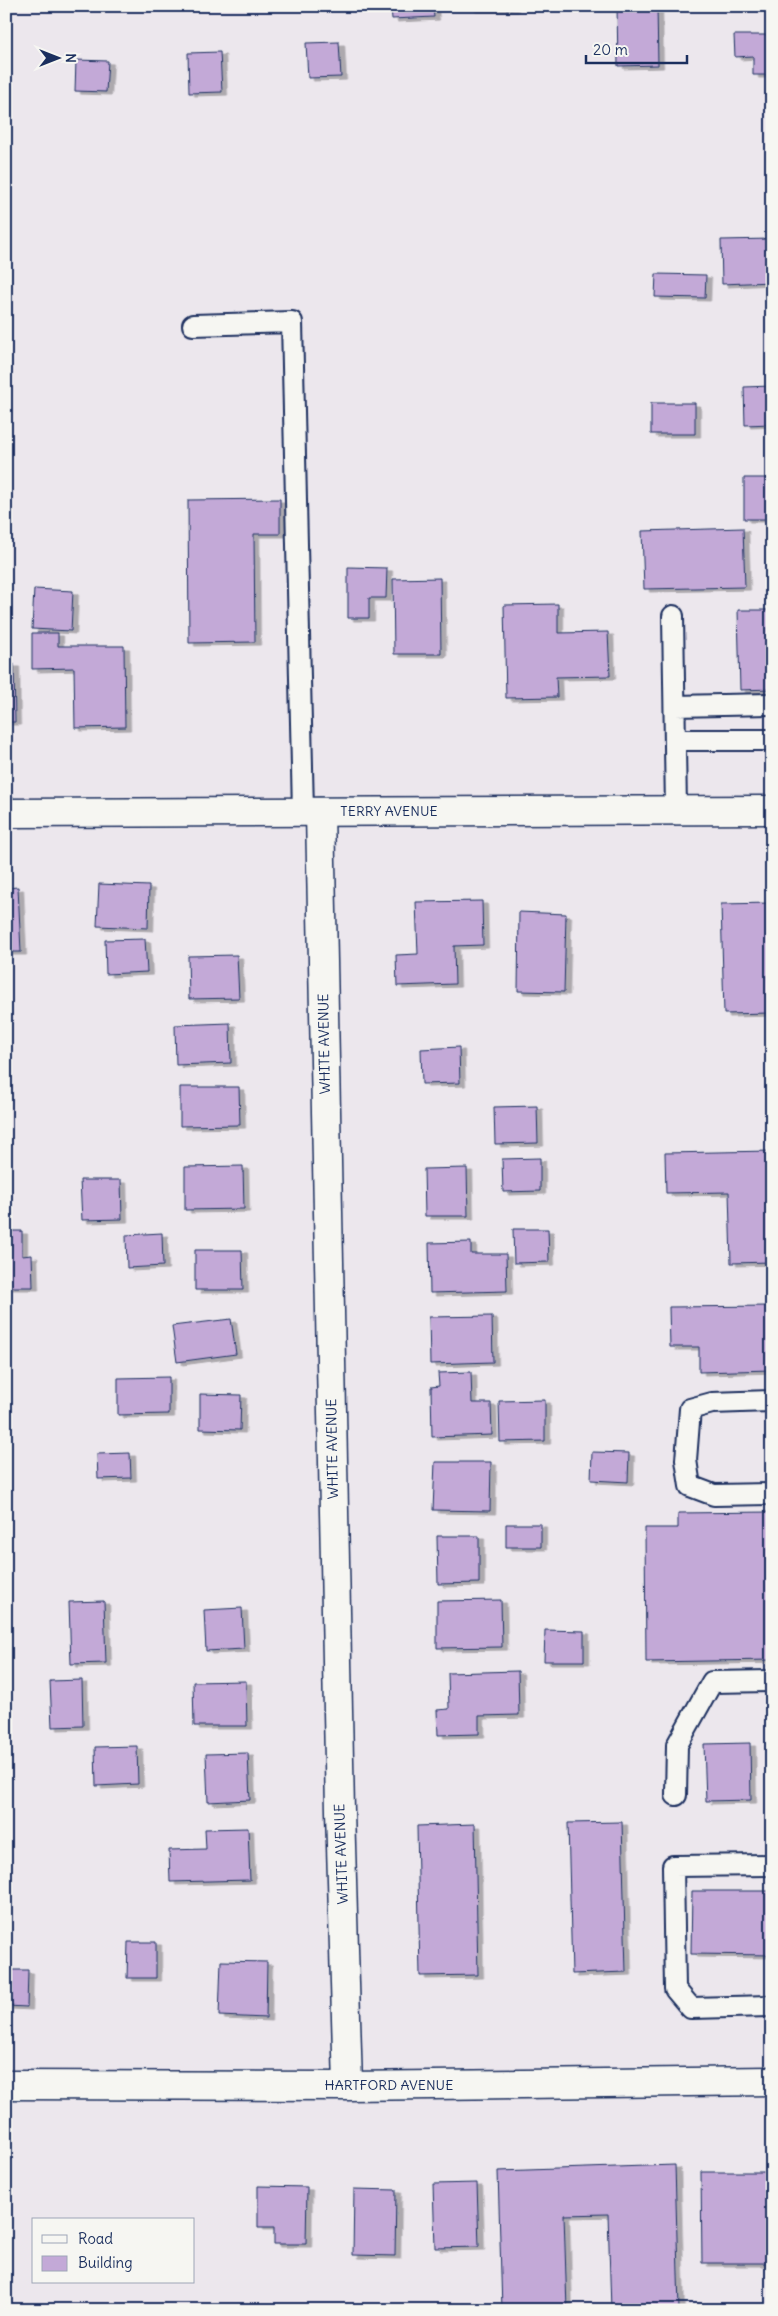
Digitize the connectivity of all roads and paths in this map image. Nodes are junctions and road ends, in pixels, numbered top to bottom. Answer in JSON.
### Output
{"nodes":[{"id":1,"x":193,"y":325,"type":"dead end"},
{"id":2,"x":673,"y":616,"type":"dead end"},
{"id":3,"x":772,"y":704,"type":"edge"},
{"id":4,"x":674,"y":706,"type":"junction"},
{"id":5,"x":675,"y":740,"type":"junction"},
{"id":6,"x":772,"y":740,"type":"edge"},
{"id":7,"x":676,"y":810,"type":"junction"},
{"id":8,"x":772,"y":810,"type":"edge"},
{"id":9,"x":311,"y":812,"type":"junction"},
{"id":10,"x":6,"y":813,"type":"edge"},
{"id":11,"x":772,"y":1401,"type":"edge"},
{"id":12,"x":772,"y":1494,"type":"edge"},
{"id":13,"x":772,"y":1680,"type":"edge"},
{"id":14,"x":676,"y":1795,"type":"dead end"},
{"id":15,"x":772,"y":1865,"type":"edge"},
{"id":16,"x":772,"y":2006,"type":"edge"},
{"id":17,"x":772,"y":2081,"type":"edge"},
{"id":18,"x":6,"y":2086,"type":"edge"},
{"id":19,"x":348,"y":2086,"type":"junction"}],
"edges":[{"from":1,"to":9,"type":"lane"},
{"from":2,"to":4,"type":"lane"},
{"from":3,"to":4,"type":"lane"},
{"from":4,"to":5,"type":"lane"},
{"from":5,"to":6,"type":"lane"},
{"from":5,"to":7,"type":"lane"},
{"from":7,"to":8,"type":"street","name":"TERRY AVENUE"},
{"from":7,"to":9,"type":"street","name":"TERRY AVENUE"},
{"from":9,"to":10,"type":"street","name":"TERRY AVENUE"},
{"from":9,"to":19,"type":"street","name":"WHITE AVENUE"},
{"from":11,"to":12,"type":"lane"},
{"from":13,"to":14,"type":"lane"},
{"from":15,"to":16,"type":"lane"},
{"from":17,"to":19,"type":"street","name":"HARTFORD AVENUE"},
{"from":18,"to":19,"type":"street","name":"HARTFORD AVENUE"}]}
